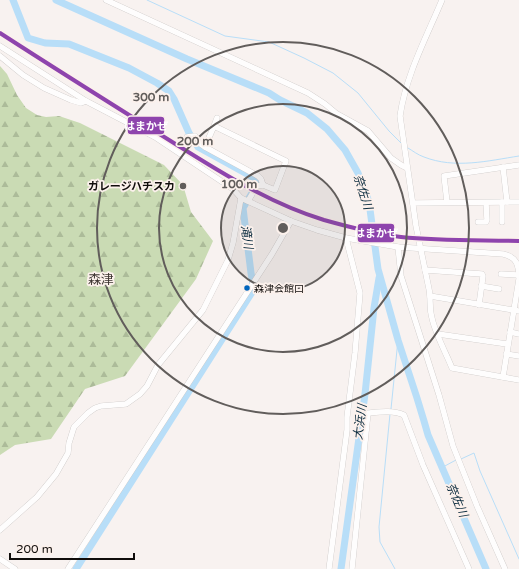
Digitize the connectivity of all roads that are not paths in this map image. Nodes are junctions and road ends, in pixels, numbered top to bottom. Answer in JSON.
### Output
{"nodes":[{"id":1,"x":106,"y":0,"type":"edge"},
{"id":2,"x":434,"y":0,"type":"edge"},
{"id":3,"x":441,"y":1,"type":"edge"},
{"id":4,"x":0,"y":46,"type":"edge"},
{"id":5,"x":0,"y":56,"type":"edge"},
{"id":6,"x":62,"y":85,"type":"junction"},
{"id":7,"x":56,"y":94,"type":"junction"},
{"id":8,"x":86,"y":101,"type":"junction"},
{"id":9,"x":217,"y":118,"type":"dead end"},
{"id":10,"x":214,"y":126,"type":"junction"},
{"id":11,"x":187,"y":138,"type":"dead end"},
{"id":12,"x":205,"y":147,"type":"junction"},
{"id":13,"x":407,"y":165,"type":"junction"},
{"id":14,"x":519,"y":165,"type":"edge"},
{"id":15,"x":503,"y":167,"type":"junction"},
{"id":16,"x":263,"y":185,"type":"junction"},
{"id":17,"x":241,"y":198,"type":"junction"},
{"id":18,"x":248,"y":201,"type":"junction"},
{"id":19,"x":447,"y":202,"type":"junction"},
{"id":20,"x":505,"y":202,"type":"junction"},
{"id":21,"x":519,"y":202,"type":"edge"},
{"id":22,"x":413,"y":203,"type":"junction"},
{"id":23,"x":486,"y":203,"type":"junction"},
{"id":24,"x":291,"y":221,"type":"junction"},
{"id":25,"x":478,"y":222,"type":"dead end"},
{"id":26,"x":502,"y":222,"type":"dead end"},
{"id":27,"x":346,"y":238,"type":"junction"},
{"id":28,"x":398,"y":247,"type":"junction"},
{"id":29,"x":420,"y":249,"type":"junction"},
{"id":30,"x":425,"y":270,"type":"junction"},
{"id":31,"x":501,"y":274,"type":"dead end"},
{"id":32,"x":519,"y":275,"type":"edge"},
{"id":33,"x":482,"y":286,"type":"junction"},
{"id":34,"x":499,"y":289,"type":"dead end"},
{"id":35,"x":430,"y":296,"type":"junction"},
{"id":36,"x":479,"y":305,"type":"junction"},
{"id":37,"x":516,"y":311,"type":"edge"},
{"id":38,"x":510,"y":332,"type":"junction"},
{"id":39,"x":438,"y":334,"type":"junction"},
{"id":40,"x":519,"y":334,"type":"edge"},
{"id":41,"x":507,"y":344,"type":"junction"},
{"id":42,"x":506,"y":354,"type":"junction"},
{"id":43,"x":519,"y":356,"type":"edge"},
{"id":44,"x":503,"y":377,"type":"junction"},
{"id":45,"x":519,"y":380,"type":"edge"},
{"id":46,"x":0,"y":530,"type":"edge"},
{"id":47,"x":0,"y":559,"type":"edge"},
{"id":48,"x":15,"y":569,"type":"edge"},
{"id":49,"x":68,"y":569,"type":"edge"},
{"id":50,"x":329,"y":569,"type":"edge"},
{"id":51,"x":352,"y":569,"type":"edge"},
{"id":52,"x":469,"y":569,"type":"edge"},
{"id":53,"x":505,"y":569,"type":"edge"}],
"edges":[{"from":1,"to":13,"type":"street"},
{"from":2,"to":3,"type":"street"},
{"from":3,"to":13,"type":"street"},
{"from":4,"to":6,"type":"street"},
{"from":5,"to":7,"type":"street"},
{"from":6,"to":7,"type":"street"},
{"from":6,"to":8,"type":"street"},
{"from":7,"to":8,"type":"street"},
{"from":8,"to":17,"type":"street"},
{"from":9,"to":10,"type":"street"},
{"from":10,"to":12,"type":"street"},
{"from":10,"to":16,"type":"street"},
{"from":11,"to":12,"type":"street"},
{"from":12,"to":16,"type":"street"},
{"from":13,"to":22,"type":"street"},
{"from":14,"to":15,"type":"street"},
{"from":15,"to":19,"type":"street"},
{"from":15,"to":20,"type":"street"},
{"from":16,"to":18,"type":"street"},
{"from":17,"to":18,"type":"street"},
{"from":17,"to":46,"type":"street"},
{"from":18,"to":24,"type":"street"},
{"from":19,"to":22,"type":"street"},
{"from":19,"to":23,"type":"street"},
{"from":20,"to":21,"type":"street"},
{"from":20,"to":23,"type":"street"},
{"from":20,"to":26,"type":"street"},
{"from":22,"to":29,"type":"street"},
{"from":23,"to":25,"type":"street"},
{"from":24,"to":27,"type":"street"},
{"from":24,"to":49,"type":"street"},
{"from":27,"to":28,"type":"street"},
{"from":27,"to":50,"type":"street"},
{"from":28,"to":29,"type":"street"},
{"from":28,"to":53,"type":"street"},
{"from":29,"to":30,"type":"street"},
{"from":29,"to":32,"type":"street"},
{"from":30,"to":33,"type":"street"},
{"from":30,"to":35,"type":"street"},
{"from":31,"to":32,"type":"street"},
{"from":32,"to":37,"type":"street"},
{"from":33,"to":34,"type":"street"},
{"from":33,"to":36,"type":"street"},
{"from":35,"to":36,"type":"street"},
{"from":35,"to":39,"type":"street"},
{"from":36,"to":37,"type":"street"},
{"from":37,"to":38,"type":"street"},
{"from":38,"to":40,"type":"street"},
{"from":38,"to":41,"type":"street"},
{"from":39,"to":41,"type":"street"},
{"from":39,"to":44,"type":"street"},
{"from":41,"to":42,"type":"street"},
{"from":42,"to":43,"type":"street"},
{"from":42,"to":44,"type":"street"},
{"from":44,"to":45,"type":"street"},
{"from":47,"to":48,"type":"street"},
{"from":51,"to":52,"type":"street"}]}
